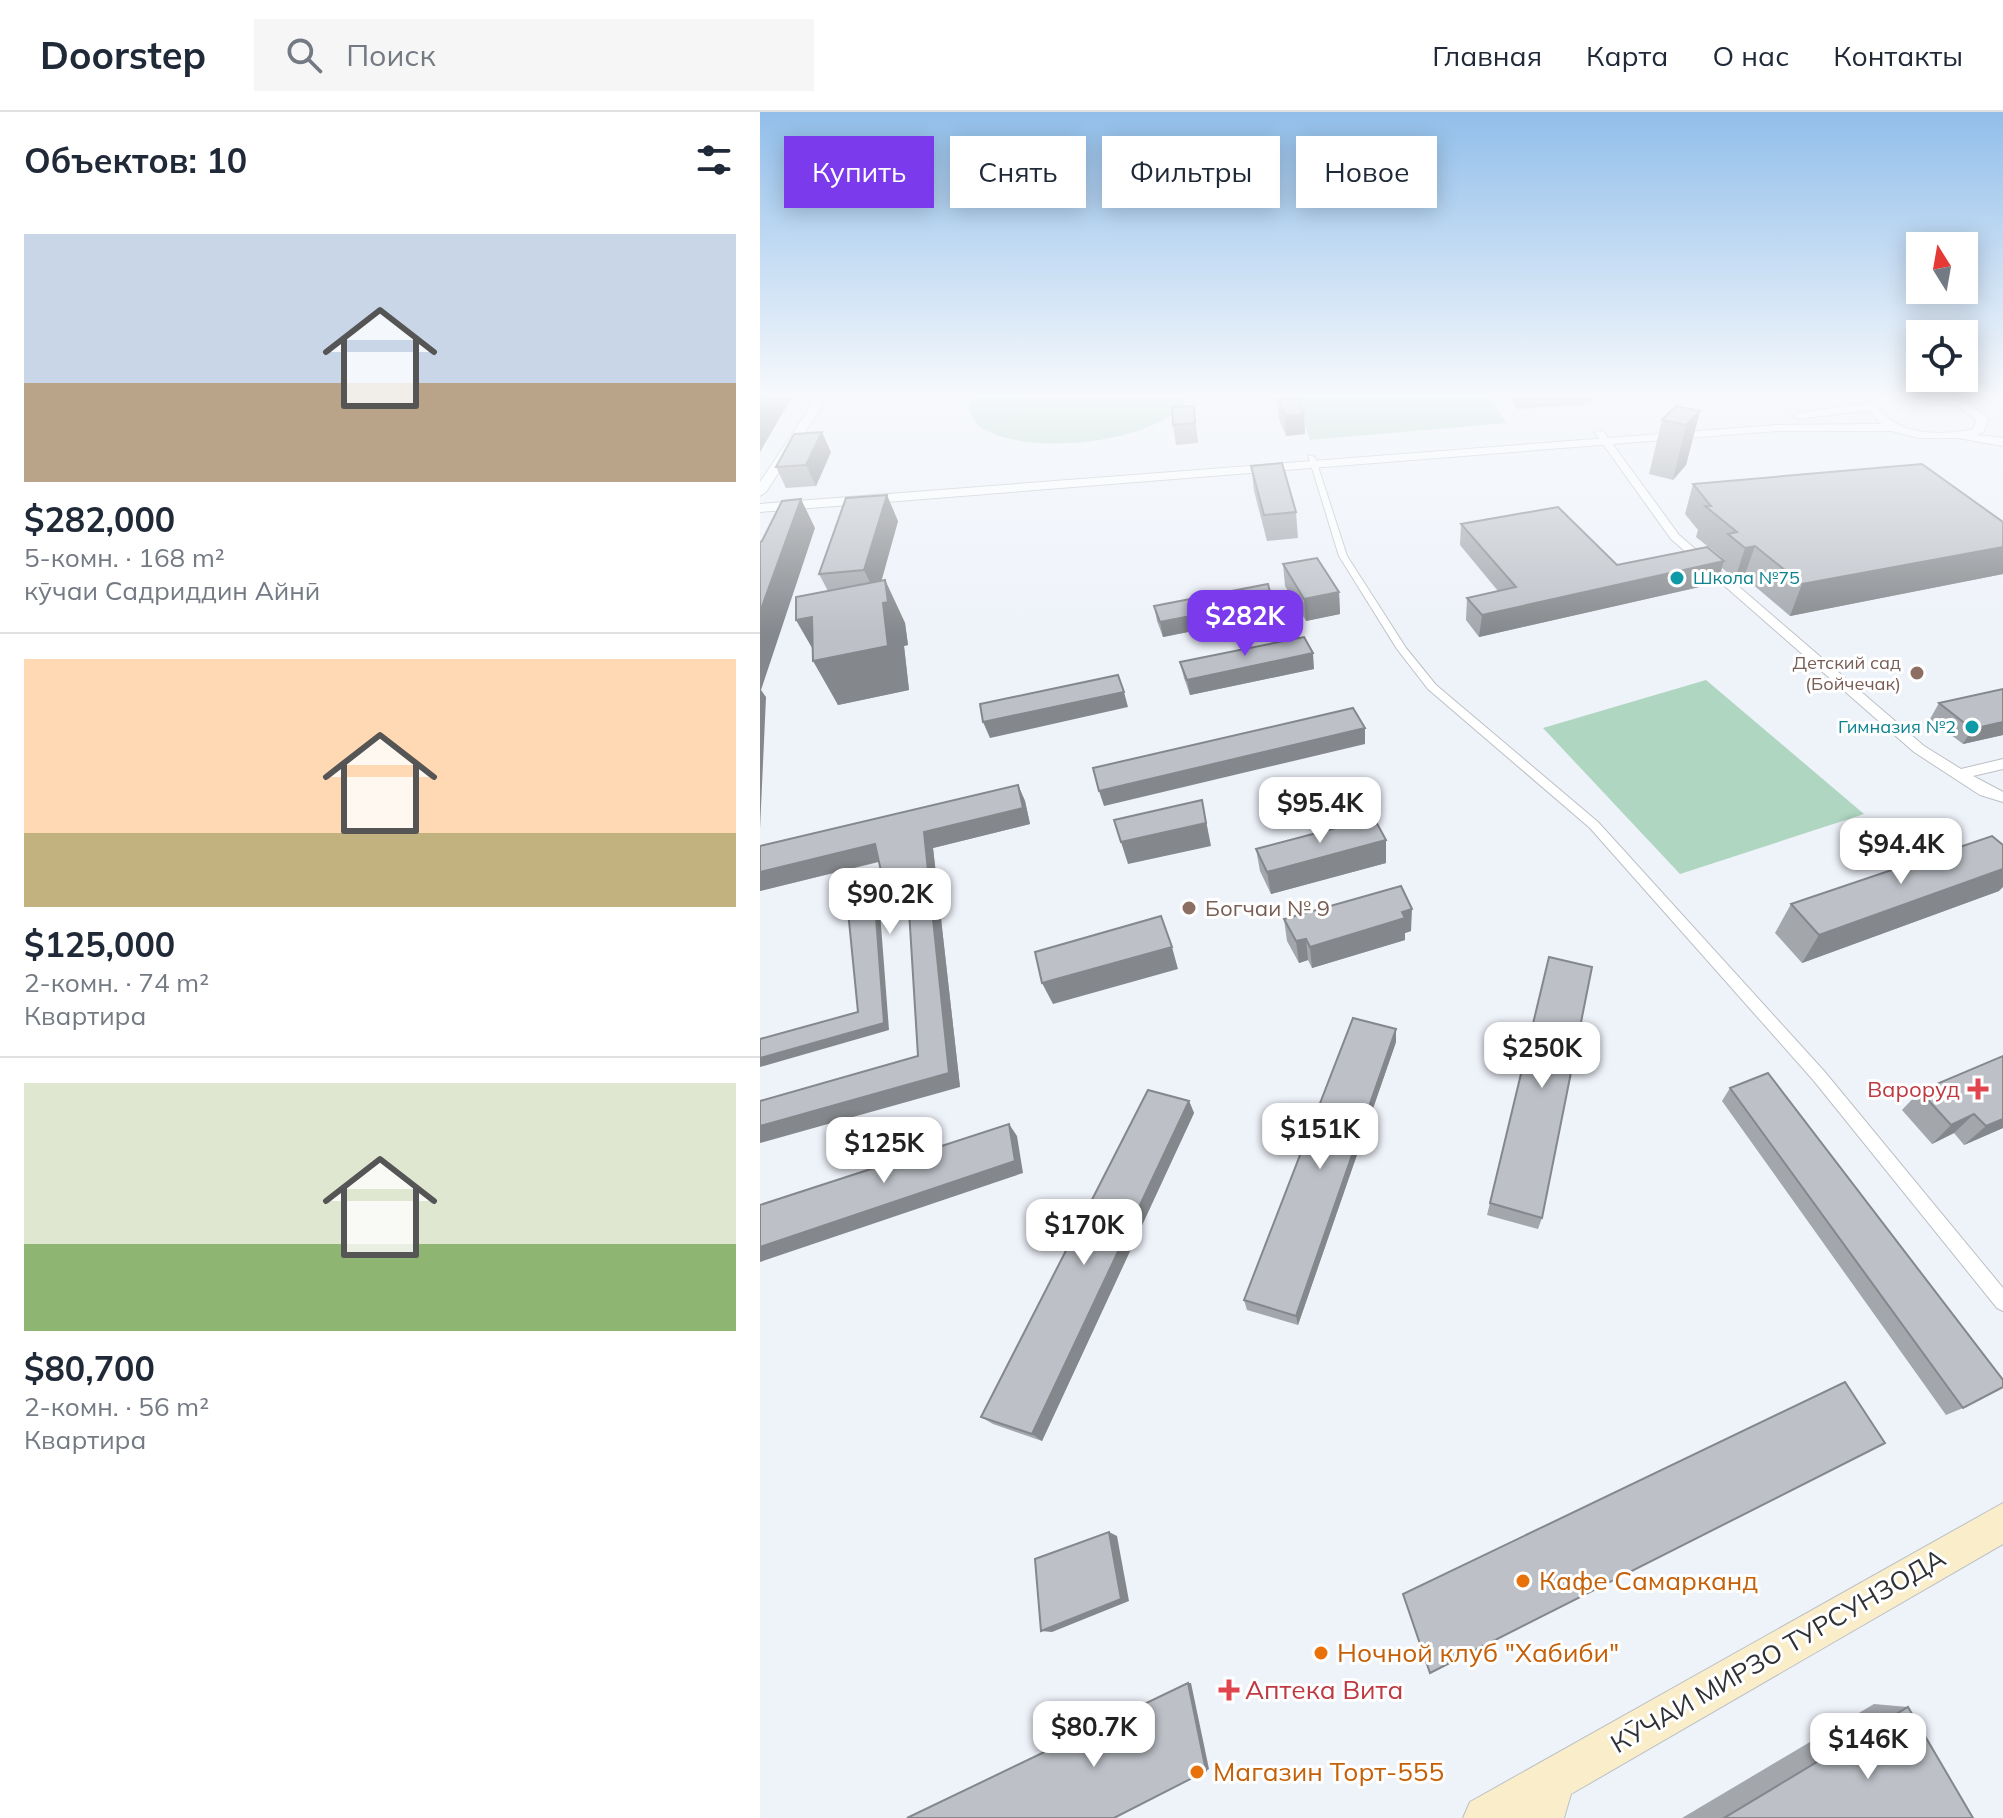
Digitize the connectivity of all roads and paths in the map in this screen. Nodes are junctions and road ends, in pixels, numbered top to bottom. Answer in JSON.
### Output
{"nodes":[{"id":1,"x":1077,"y":477,"type":"edge"},
{"id":2,"x":1121,"y":477,"type":"edge"},
{"id":3,"x":1317,"y":477,"type":"edge"},
{"id":4,"x":1632,"y":477,"type":"edge"},
{"id":5,"x":760,"y":499,"type":"edge"},
{"id":6,"x":760,"y":508,"type":"edge"},
{"id":7,"x":2003,"y":764,"type":"edge"},
{"id":8,"x":1957,"y":775,"type":"junction"},
{"id":9,"x":2003,"y":797,"type":"edge"},
{"id":10,"x":2003,"y":1302,"type":"edge"},
{"id":11,"x":2003,"y":1522,"type":"edge"},
{"id":12,"x":1547,"y":1799,"type":"edge"},
{"id":13,"x":1486,"y":1818,"type":"edge"}],
"edges":[{"from":1,"to":5,"type":"street"},
{"from":2,"to":6,"type":"street"},
{"from":3,"to":10,"type":"street"},
{"from":4,"to":8,"type":"street"},
{"from":7,"to":8,"type":"street"},
{"from":8,"to":9,"type":"street"},
{"from":11,"to":12,"type":"main road","name":"КӮЧАИ МИРЗО ТУРСУНЗОДА"},
{"from":12,"to":13,"type":"main road","name":"КӮЧАИ МИРЗО ТУРСУНЗОДА"}]}
